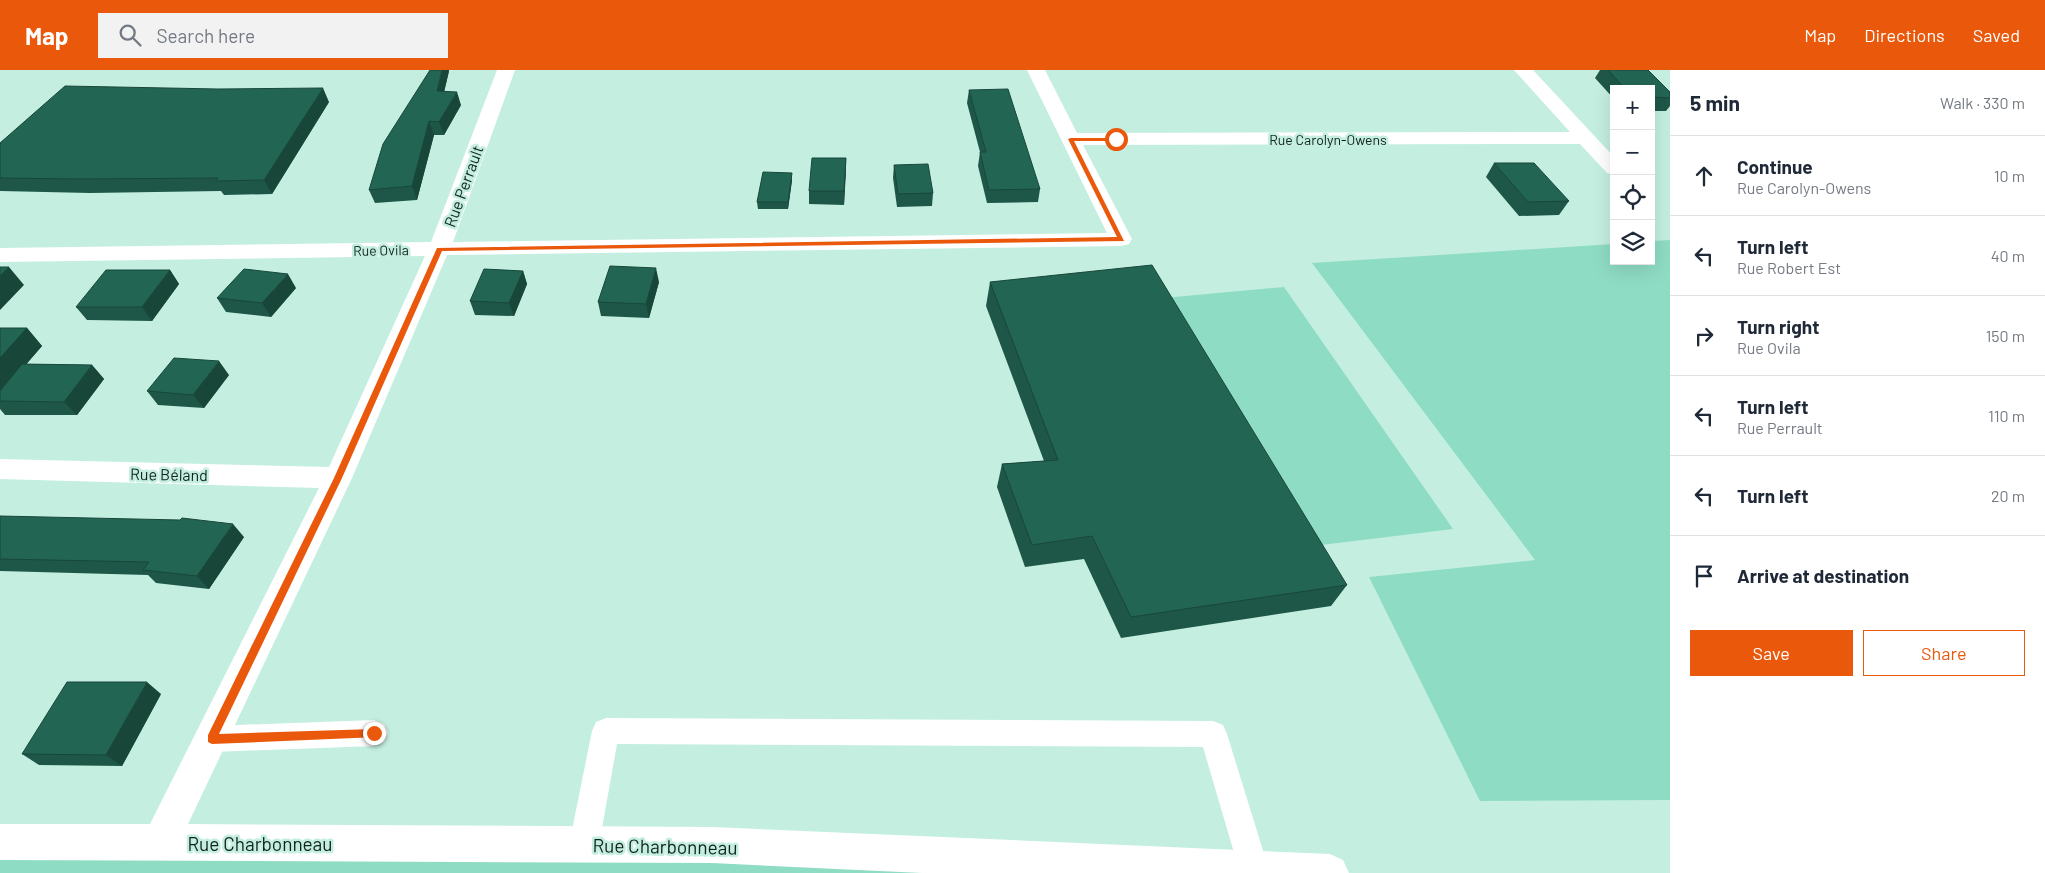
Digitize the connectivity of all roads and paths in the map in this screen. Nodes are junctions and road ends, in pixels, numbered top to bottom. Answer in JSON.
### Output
{"nodes":[{"id":1,"x":506,"y":70,"type":"edge"},
{"id":2,"x":1036,"y":70,"type":"edge"},
{"id":3,"x":1523,"y":70,"type":"edge"},
{"id":4,"x":1585,"y":138,"type":"junction"},
{"id":5,"x":1071,"y":139,"type":"junction"},
{"id":6,"x":1610,"y":165,"type":"edge"},
{"id":7,"x":439,"y":249,"type":"junction"},
{"id":8,"x":0,"y":255,"type":"edge"},
{"id":9,"x":0,"y":469,"type":"edge"},
{"id":10,"x":338,"y":478,"type":"junction"},
{"id":11,"x":374,"y":733,"type":"dead end"},
{"id":12,"x":212,"y":739,"type":"junction"},
{"id":13,"x":0,"y":842,"type":"edge"},
{"id":14,"x":161,"y":842,"type":"junction"},
{"id":15,"x":584,"y":845,"type":"junction"},
{"id":16,"x":1254,"y":870,"type":"junction"},
{"id":17,"x":1330,"y":873,"type":"edge"}],
"edges":[{"from":1,"to":7,"type":"street","name":"Rue Perrault"},
{"from":2,"to":5,"type":"street"},
{"from":3,"to":4,"type":"street"},
{"from":4,"to":5,"type":"street","name":"Rue Carolyn-Owens"},
{"from":4,"to":6,"type":"street"},
{"from":5,"to":7,"type":"street","name":"Rue Ovila"},
{"from":7,"to":8,"type":"street","name":"Rue Ovila"},
{"from":7,"to":10,"type":"street","name":"Rue Perrault"},
{"from":9,"to":10,"type":"street","name":"Rue Béland"},
{"from":10,"to":12,"type":"street","name":"Rue Perrault"},
{"from":11,"to":12,"type":"lane"},
{"from":12,"to":14,"type":"street","name":"Rue Perrault"},
{"from":13,"to":14,"type":"street","name":"Rue Charbonneau"},
{"from":14,"to":15,"type":"street","name":"Rue Charbonneau"},
{"from":15,"to":16,"type":"street","name":"Rue Charbonneau"},
{"from":15,"to":16,"type":"lane"},
{"from":16,"to":17,"type":"street","name":"Rue Charbonneau"}]}
